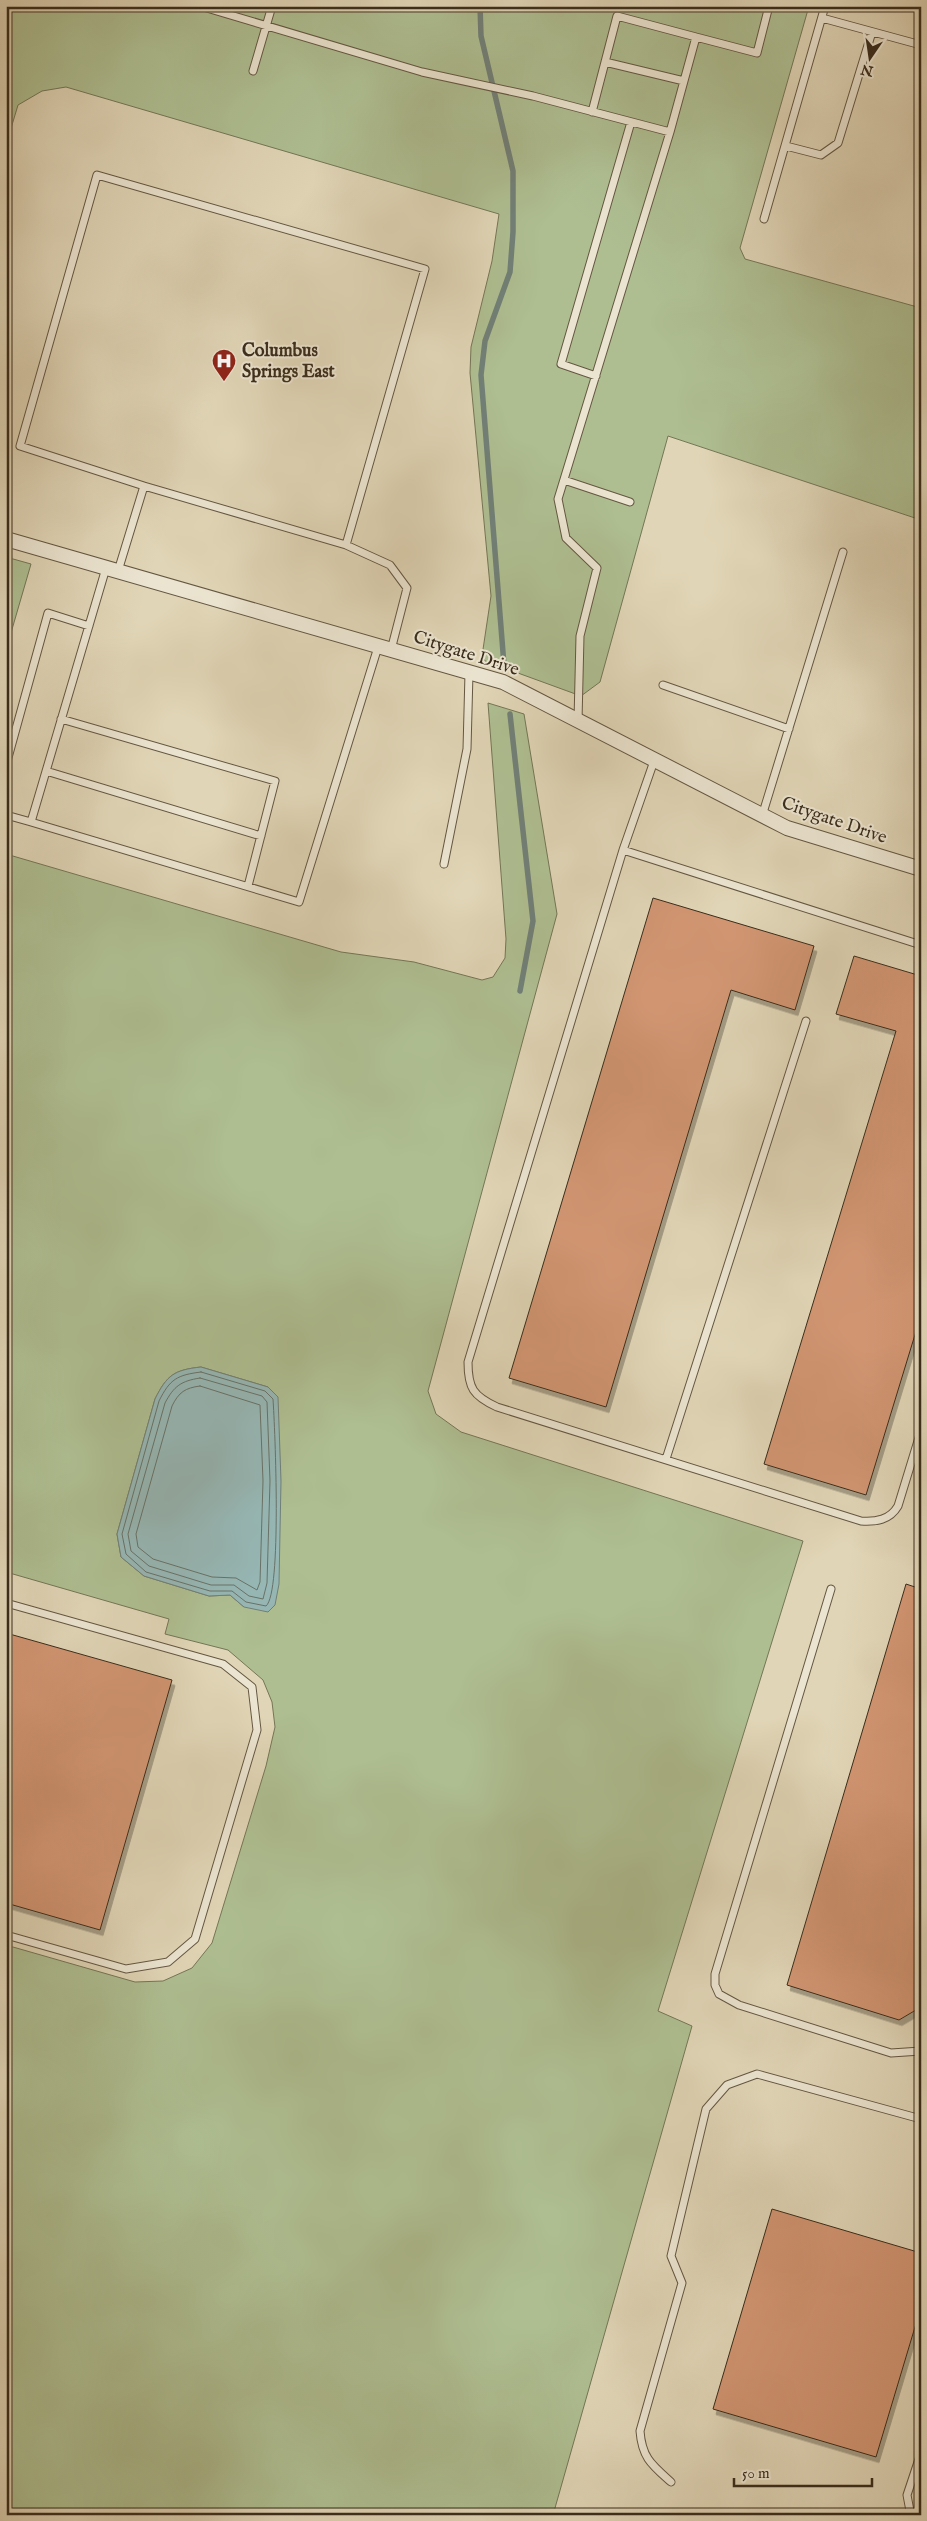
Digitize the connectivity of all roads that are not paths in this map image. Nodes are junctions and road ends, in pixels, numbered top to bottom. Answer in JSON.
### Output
{"nodes":[{"id":1,"x":200,"y":6,"type":"edge"},
{"id":2,"x":272,"y":6,"type":"edge"},
{"id":3,"x":770,"y":6,"type":"edge"},
{"id":4,"x":825,"y":6,"type":"edge"},
{"id":5,"x":822,"y":18,"type":"junction"},
{"id":6,"x":267,"y":25,"type":"junction"},
{"id":7,"x":872,"y":32,"type":"junction"},
{"id":8,"x":696,"y":37,"type":"junction"},
{"id":9,"x":921,"y":46,"type":"edge"},
{"id":10,"x":605,"y":62,"type":"junction"},
{"id":11,"x":253,"y":71,"type":"dead end"},
{"id":12,"x":684,"y":81,"type":"junction"},
{"id":13,"x":592,"y":112,"type":"junction"},
{"id":14,"x":631,"y":122,"type":"junction"},
{"id":15,"x":670,"y":132,"type":"junction"},
{"id":16,"x":786,"y":146,"type":"junction"},
{"id":17,"x":764,"y":219,"type":"dead end"},
{"id":18,"x":596,"y":376,"type":"junction"},
{"id":19,"x":564,"y":480,"type":"junction"},
{"id":20,"x":144,"y":486,"type":"junction"},
{"id":21,"x":630,"y":502,"type":"dead end"},
{"id":22,"x":6,"y":539,"type":"edge"},
{"id":23,"x":346,"y":545,"type":"junction"},
{"id":24,"x":844,"y":552,"type":"dead end"},
{"id":25,"x":112,"y":570,"type":"junction"},
{"id":26,"x":89,"y":626,"type":"junction"},
{"id":27,"x":384,"y":648,"type":"junction"},
{"id":28,"x":469,"y":673,"type":"junction"},
{"id":29,"x":663,"y":685,"type":"dead end"},
{"id":30,"x":62,"y":719,"type":"junction"},
{"id":31,"x":578,"y":722,"type":"junction"},
{"id":32,"x":789,"y":729,"type":"junction"},
{"id":33,"x":654,"y":761,"type":"junction"},
{"id":34,"x":6,"y":765,"type":"edge"},
{"id":35,"x":46,"y":771,"type":"junction"},
{"id":36,"x":6,"y":815,"type":"edge"},
{"id":37,"x":762,"y":816,"type":"junction"},
{"id":38,"x":31,"y":822,"type":"junction"},
{"id":39,"x":261,"y":836,"type":"junction"},
{"id":40,"x":622,"y":850,"type":"junction"},
{"id":41,"x":444,"y":864,"type":"dead end"},
{"id":42,"x":921,"y":869,"type":"edge"},
{"id":43,"x":248,"y":886,"type":"junction"},
{"id":44,"x":921,"y":945,"type":"edge"},
{"id":45,"x":806,"y":1021,"type":"dead end"},
{"id":46,"x":921,"y":1431,"type":"edge"},
{"id":47,"x":666,"y":1459,"type":"junction"},
{"id":48,"x":831,"y":1589,"type":"dead end"},
{"id":49,"x":6,"y":1603,"type":"edge"},
{"id":50,"x":6,"y":1935,"type":"edge"},
{"id":51,"x":921,"y":2051,"type":"edge"},
{"id":52,"x":921,"y":2119,"type":"edge"},
{"id":53,"x":921,"y":2453,"type":"edge"},
{"id":54,"x":672,"y":2482,"type":"dead end"},
{"id":55,"x":915,"y":2515,"type":"edge"}],
"edges":[{"from":1,"to":6,"type":"lane"},
{"from":2,"to":6,"type":"lane"},
{"from":3,"to":8,"type":"lane"},
{"from":4,"to":5,"type":"lane"},
{"from":5,"to":7,"type":"lane"},
{"from":5,"to":16,"type":"lane"},
{"from":6,"to":11,"type":"lane"},
{"from":6,"to":13,"type":"lane"},
{"from":7,"to":9,"type":"lane"},
{"from":7,"to":16,"type":"lane"},
{"from":8,"to":10,"type":"lane"},
{"from":8,"to":12,"type":"lane"},
{"from":10,"to":12,"type":"lane"},
{"from":10,"to":13,"type":"lane"},
{"from":12,"to":15,"type":"lane"},
{"from":13,"to":14,"type":"lane"},
{"from":14,"to":15,"type":"lane"},
{"from":14,"to":18,"type":"lane"},
{"from":15,"to":18,"type":"lane"},
{"from":16,"to":17,"type":"lane"},
{"from":18,"to":19,"type":"lane"},
{"from":19,"to":21,"type":"lane"},
{"from":19,"to":31,"type":"lane"},
{"from":20,"to":23,"type":"lane"},
{"from":20,"to":23,"type":"lane"},
{"from":20,"to":25,"type":"lane"},
{"from":22,"to":25,"type":"street","name":"Citygate Drive"},
{"from":23,"to":27,"type":"lane"},
{"from":24,"to":32,"type":"lane"},
{"from":25,"to":26,"type":"lane"},
{"from":25,"to":27,"type":"street","name":"Citygate Drive"},
{"from":26,"to":30,"type":"lane"},
{"from":26,"to":34,"type":"lane"},
{"from":27,"to":28,"type":"street","name":"Citygate Drive"},
{"from":27,"to":43,"type":"lane"},
{"from":28,"to":31,"type":"street","name":"Citygate Drive"},
{"from":28,"to":41,"type":"lane"},
{"from":29,"to":32,"type":"lane"},
{"from":30,"to":35,"type":"lane"},
{"from":30,"to":39,"type":"lane"},
{"from":31,"to":33,"type":"street","name":"Citygate Drive"},
{"from":32,"to":37,"type":"lane"},
{"from":33,"to":37,"type":"street","name":"Citygate Drive"},
{"from":33,"to":40,"type":"lane"},
{"from":35,"to":38,"type":"lane"},
{"from":35,"to":39,"type":"lane"},
{"from":36,"to":38,"type":"lane"},
{"from":37,"to":42,"type":"street","name":"Citygate Drive"},
{"from":38,"to":43,"type":"lane"},
{"from":39,"to":43,"type":"lane"},
{"from":40,"to":44,"type":"lane"},
{"from":40,"to":47,"type":"lane"},
{"from":45,"to":47,"type":"lane"},
{"from":46,"to":47,"type":"lane"},
{"from":48,"to":51,"type":"lane"},
{"from":49,"to":50,"type":"lane"},
{"from":52,"to":54,"type":"lane"},
{"from":53,"to":55,"type":"lane"}]}
